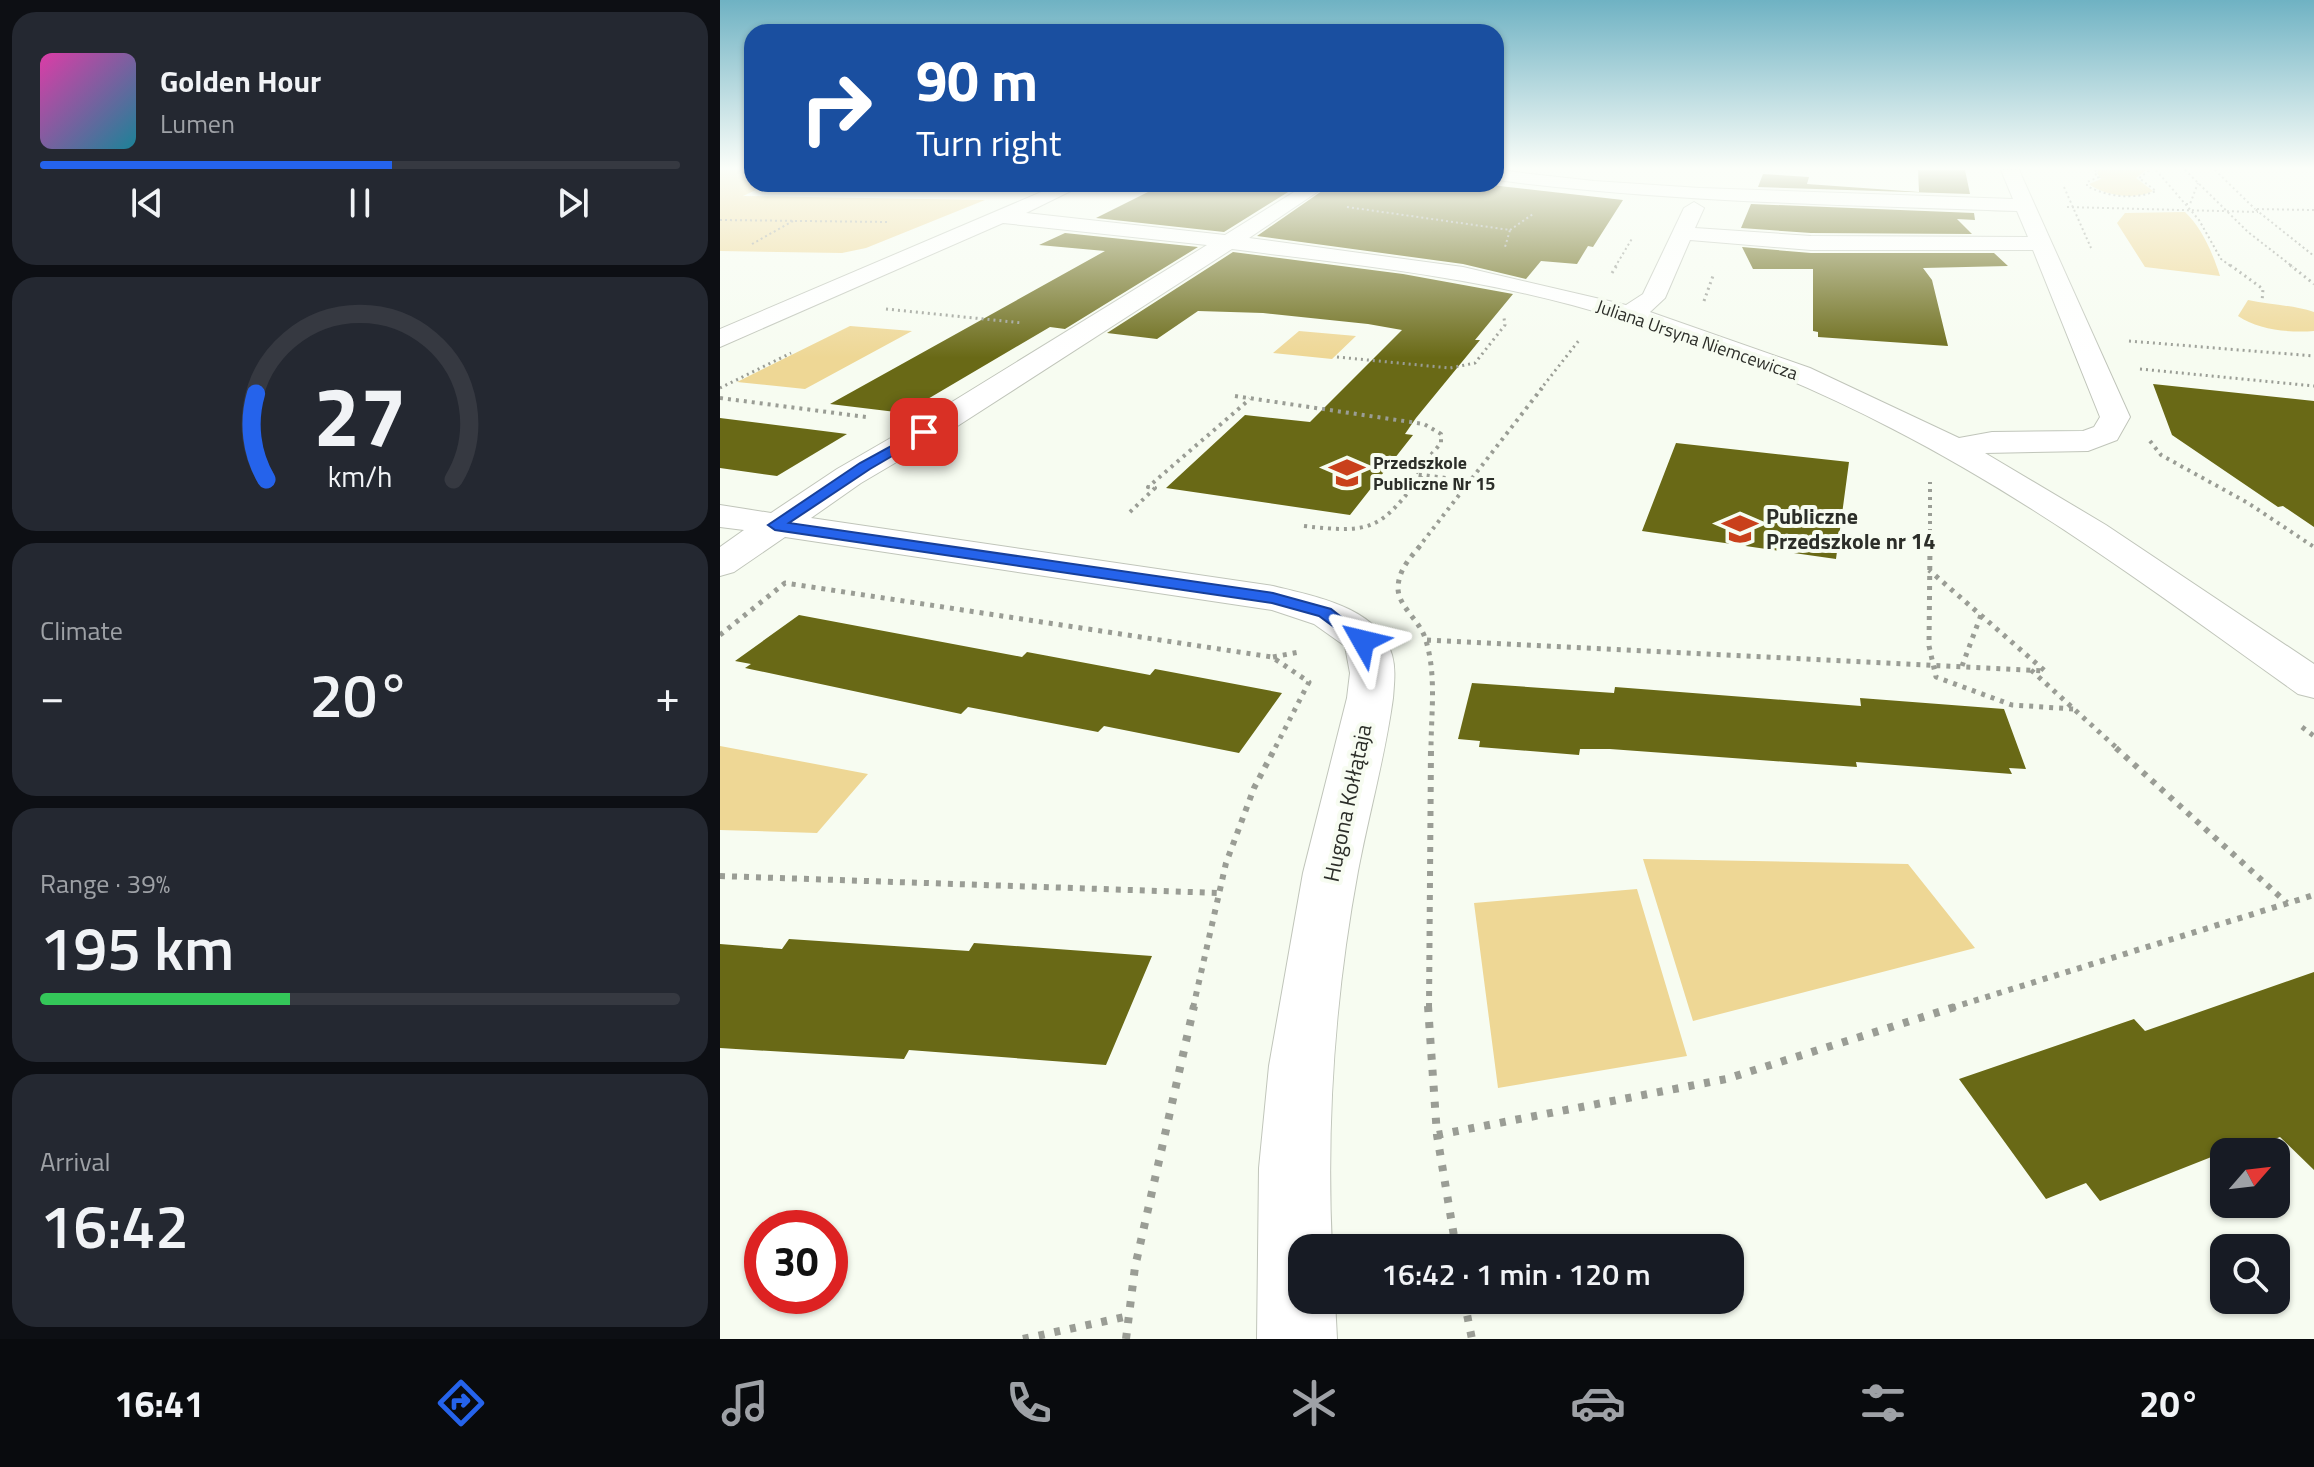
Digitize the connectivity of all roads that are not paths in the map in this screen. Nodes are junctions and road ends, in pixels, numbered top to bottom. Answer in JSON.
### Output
{"nodes":[{"id":1,"x":965,"y":232,"type":"edge"},
{"id":2,"x":1146,"y":232,"type":"edge"},
{"id":3,"x":1241,"y":232,"type":"edge"},
{"id":4,"x":2036,"y":232,"type":"edge"},
{"id":5,"x":1682,"y":233,"type":"joint"},
{"id":6,"x":1227,"y":241,"type":"junction"},
{"id":7,"x":2042,"y":244,"type":"junction"},
{"id":8,"x":838,"y":262,"type":"dead end"},
{"id":9,"x":886,"y":267,"type":"junction"},
{"id":10,"x":1631,"y":313,"type":"junction"},
{"id":11,"x":720,"y":339,"type":"edge"},
{"id":12,"x":1954,"y":449,"type":"junction"},
{"id":13,"x":720,"y":516,"type":"edge"},
{"id":14,"x":775,"y":525,"type":"junction"},
{"id":15,"x":720,"y":564,"type":"edge"},
{"id":16,"x":2314,"y":684,"type":"edge"},
{"id":17,"x":1297,"y":1339,"type":"edge"}],
"edges":[{"from":1,"to":9,"type":"street"},
{"from":2,"to":6,"type":"street","name":"Juliana Ursyna Niemcewicza"},
{"from":3,"to":6,"type":"street"},
{"from":4,"to":7,"type":"street"},
{"from":5,"to":7,"type":"street"},
{"from":5,"to":10,"type":"street"},
{"from":6,"to":10,"type":"street","name":"Juliana Ursyna Niemcewicza"},
{"from":6,"to":14,"type":"street"},
{"from":7,"to":12,"type":"street"},
{"from":8,"to":9,"type":"street"},
{"from":9,"to":11,"type":"street"},
{"from":10,"to":12,"type":"street","name":"Juliana Ursyna Niemcewicza"},
{"from":12,"to":16,"type":"street","name":"Juliana Ursyna Niemcewicza"},
{"from":13,"to":14,"type":"street","name":"Hugona Kołłątaja"},
{"from":14,"to":15,"type":"street"},
{"from":14,"to":17,"type":"street","name":"Hugona Kołłątaja"}]}
